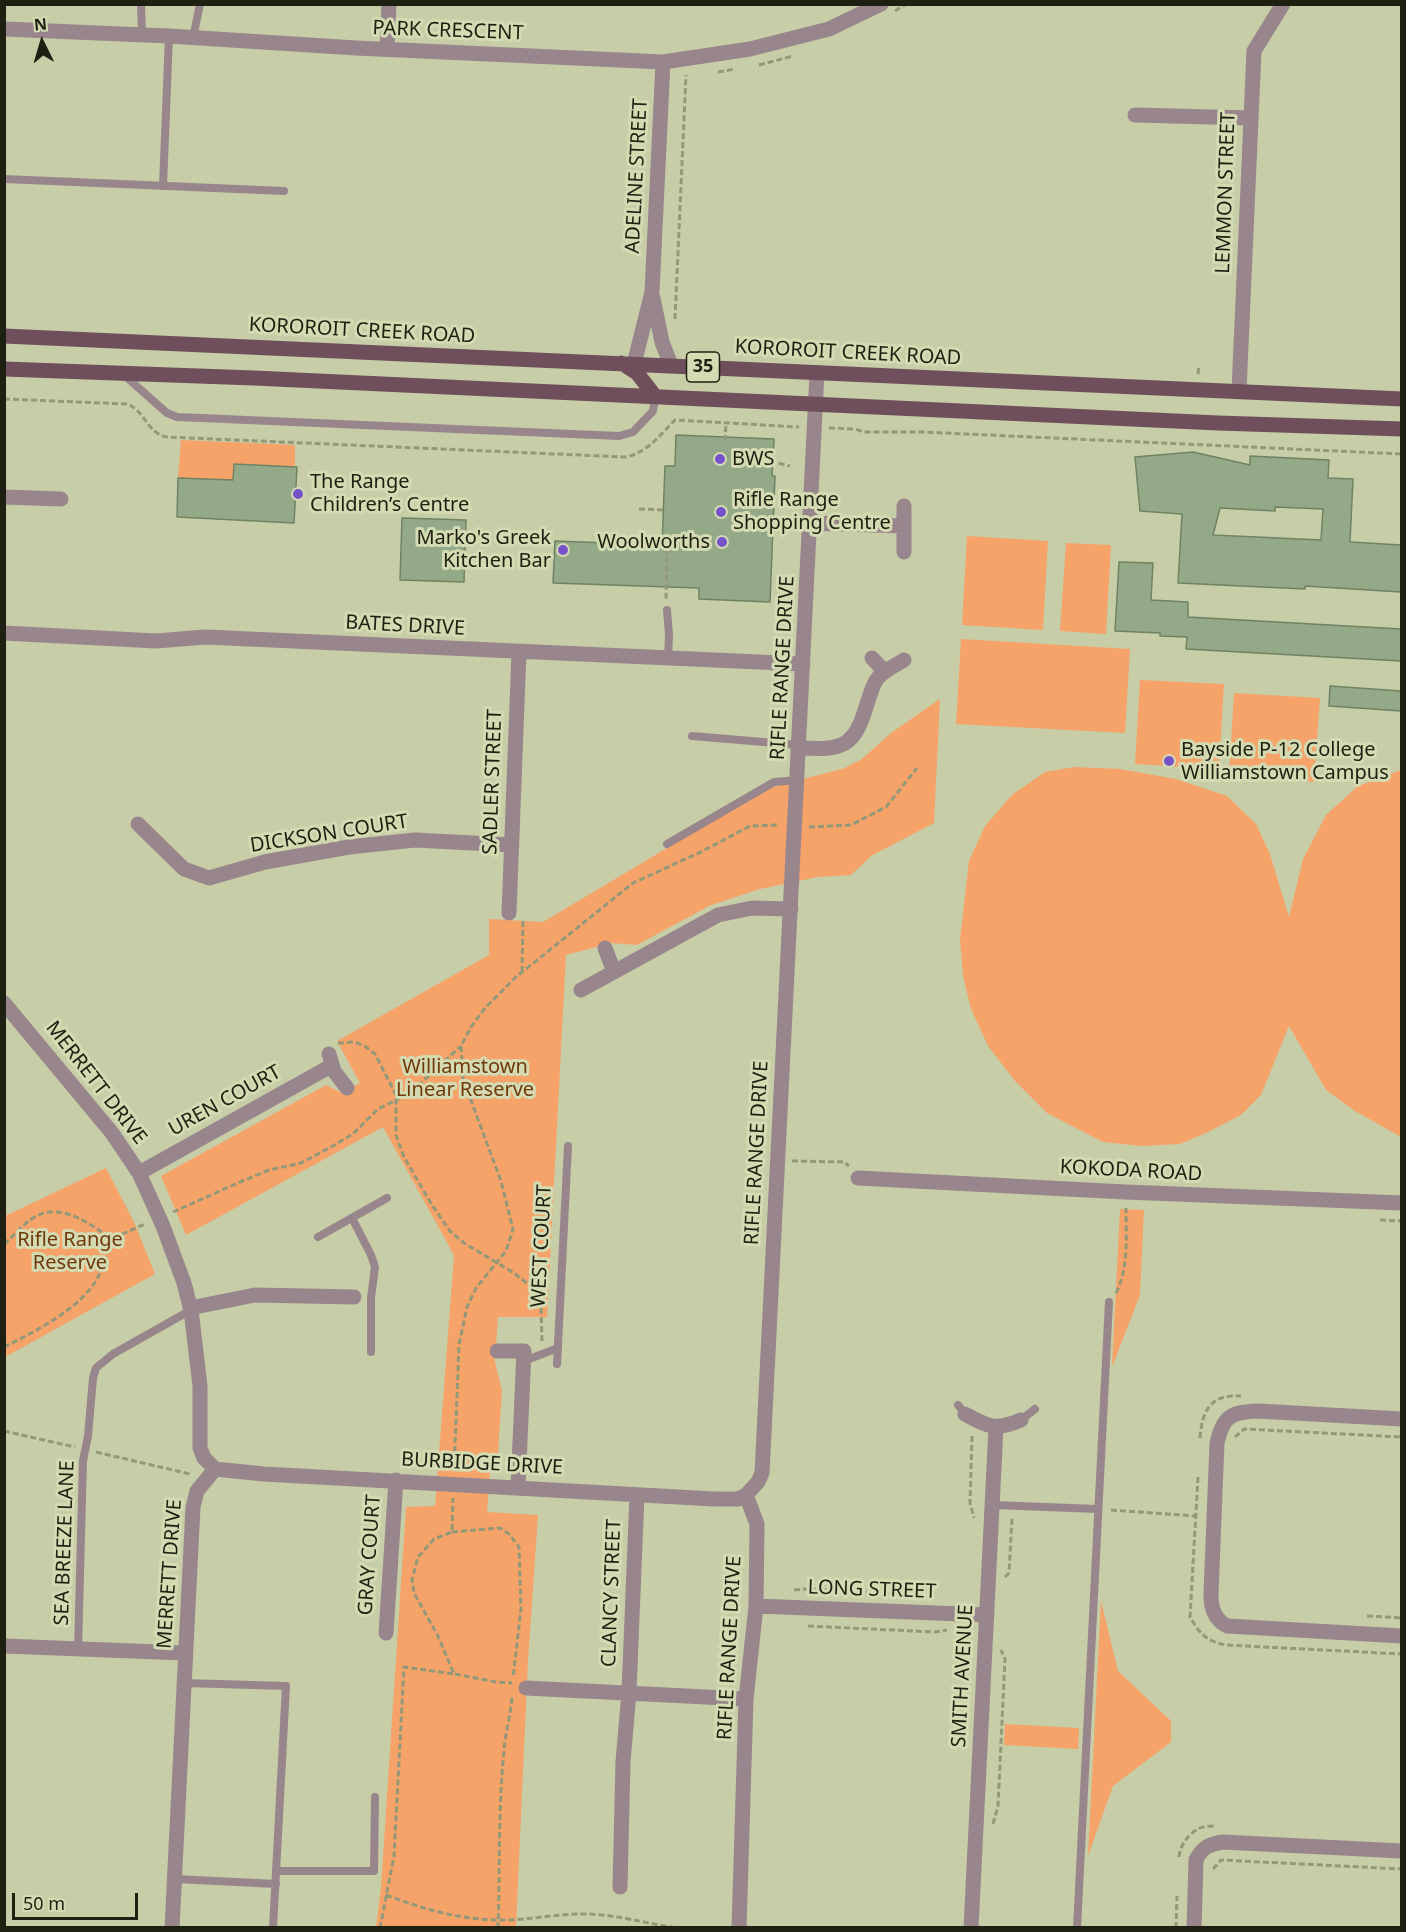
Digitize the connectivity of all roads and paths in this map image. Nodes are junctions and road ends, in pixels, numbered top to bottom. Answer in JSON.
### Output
{"nodes":[{"id":1,"x":141,"y":4,"type":"edge"},
{"id":2,"x":200,"y":4,"type":"edge"},
{"id":3,"x":389,"y":4,"type":"edge"},
{"id":4,"x":881,"y":4,"type":"edge"},
{"id":5,"x":1283,"y":4,"type":"edge"},
{"id":6,"x":4,"y":29,"type":"edge"},
{"id":7,"x":142,"y":35,"type":"junction"},
{"id":8,"x":169,"y":36,"type":"junction"},
{"id":9,"x":193,"y":38,"type":"junction"},
{"id":10,"x":387,"y":49,"type":"junction"},
{"id":11,"x":663,"y":69,"type":"junction"},
{"id":12,"x":1135,"y":115,"type":"dead end"},
{"id":13,"x":1250,"y":118,"type":"junction"},
{"id":14,"x":4,"y":178,"type":"edge"},
{"id":15,"x":163,"y":186,"type":"junction"},
{"id":16,"x":284,"y":191,"type":"dead end"},
{"id":17,"x":652,"y":292,"type":"junction"},
{"id":18,"x":675,"y":319,"type":"dead end"},
{"id":19,"x":4,"y":336,"type":"edge"},
{"id":20,"x":627,"y":364,"type":"junction"},
{"id":21,"x":671,"y":365,"type":"junction"},
{"id":22,"x":4,"y":369,"type":"edge"},
{"id":23,"x":122,"y":373,"type":"junction"},
{"id":24,"x":817,"y":373,"type":"junction"},
{"id":25,"x":1239,"y":391,"type":"junction"},
{"id":26,"x":655,"y":396,"type":"junction"},
{"id":27,"x":4,"y":399,"type":"edge"},
{"id":28,"x":1401,"y":399,"type":"edge"},
{"id":29,"x":816,"y":404,"type":"junction"},
{"id":30,"x":726,"y":423,"type":"junction"},
{"id":31,"x":815,"y":427,"type":"junction"},
{"id":32,"x":1401,"y":429,"type":"edge"},
{"id":33,"x":725,"y":441,"type":"dead end"},
{"id":34,"x":1401,"y":454,"type":"edge"},
{"id":35,"x":770,"y":461,"type":"dead end"},
{"id":36,"x":790,"y":466,"type":"dead end"},
{"id":37,"x":4,"y":497,"type":"edge"},
{"id":38,"x":61,"y":499,"type":"dead end"},
{"id":39,"x":904,"y":506,"type":"dead end"},
{"id":40,"x":639,"y":508,"type":"dead end"},
{"id":41,"x":666,"y":510,"type":"dead end"},
{"id":42,"x":811,"y":523,"type":"junction"},
{"id":43,"x":904,"y":526,"type":"junction"},
{"id":44,"x":664,"y":549,"type":"dead end"},
{"id":45,"x":904,"y":552,"type":"dead end"},
{"id":46,"x":665,"y":587,"type":"dead end"},
{"id":47,"x":667,"y":610,"type":"dead end"},
{"id":48,"x":4,"y":633,"type":"edge"},
{"id":49,"x":519,"y":652,"type":"junction"},
{"id":50,"x":668,"y":658,"type":"junction"},
{"id":51,"x":872,"y":658,"type":"dead end"},
{"id":52,"x":904,"y":660,"type":"dead end"},
{"id":53,"x":803,"y":664,"type":"junction"},
{"id":54,"x":885,"y":672,"type":"junction"},
{"id":55,"x":692,"y":736,"type":"dead end"},
{"id":56,"x":799,"y":746,"type":"junction"},
{"id":57,"x":916,"y":768,"type":"dead end"},
{"id":58,"x":798,"y":780,"type":"junction"},
{"id":59,"x":138,"y":824,"type":"dead end"},
{"id":60,"x":796,"y":826,"type":"junction"},
{"id":61,"x":667,"y":844,"type":"dead end"},
{"id":62,"x":512,"y":845,"type":"junction"},
{"id":63,"x":791,"y":909,"type":"junction"},
{"id":64,"x":516,"y":915,"type":"joint"},
{"id":65,"x":605,"y":948,"type":"dead end"},
{"id":66,"x":522,"y":972,"type":"junction"},
{"id":67,"x":614,"y":972,"type":"junction"},
{"id":68,"x":581,"y":990,"type":"dead end"},
{"id":69,"x":4,"y":1004,"type":"edge"},
{"id":70,"x":461,"y":1046,"type":"junction"},
{"id":71,"x":330,"y":1060,"type":"junction"},
{"id":72,"x":347,"y":1088,"type":"dead end"},
{"id":73,"x":396,"y":1100,"type":"junction"},
{"id":74,"x":568,"y":1146,"type":"dead end"},
{"id":75,"x":778,"y":1160,"type":"junction"},
{"id":76,"x":844,"y":1162,"type":"dead end"},
{"id":77,"x":138,"y":1173,"type":"junction"},
{"id":78,"x":858,"y":1178,"type":"dead end"},
{"id":79,"x":387,"y":1198,"type":"dead end"},
{"id":80,"x":1401,"y":1203,"type":"edge"},
{"id":81,"x":1126,"y":1207,"type":"dead end"},
{"id":82,"x":160,"y":1218,"type":"junction"},
{"id":83,"x":352,"y":1218,"type":"junction"},
{"id":84,"x":318,"y":1237,"type":"dead end"},
{"id":85,"x":111,"y":1239,"type":"junction"},
{"id":86,"x":4,"y":1244,"type":"edge"},
{"id":87,"x":497,"y":1263,"type":"junction"},
{"id":88,"x":354,"y":1297,"type":"joint"},
{"id":89,"x":371,"y":1298,"type":"junction"},
{"id":90,"x":1109,"y":1302,"type":"joint"},
{"id":91,"x":190,"y":1309,"type":"junction"},
{"id":92,"x":4,"y":1347,"type":"edge"},
{"id":93,"x":558,"y":1348,"type":"junction"},
{"id":94,"x":498,"y":1351,"type":"dead end"},
{"id":95,"x":371,"y":1352,"type":"dead end"},
{"id":96,"x":542,"y":1354,"type":"junction"},
{"id":97,"x":524,"y":1360,"type":"junction"},
{"id":98,"x":557,"y":1364,"type":"dead end"},
{"id":99,"x":1248,"y":1396,"type":"dead end"},
{"id":100,"x":1035,"y":1409,"type":"dead end"},
{"id":101,"x":964,"y":1412,"type":"joint"},
{"id":102,"x":1401,"y":1419,"type":"edge"},
{"id":103,"x":1021,"y":1420,"type":"joint"},
{"id":104,"x":996,"y":1427,"type":"junction"},
{"id":105,"x":1235,"y":1437,"type":"dead end"},
{"id":106,"x":1401,"y":1437,"type":"edge"},
{"id":107,"x":1200,"y":1441,"type":"dead end"},
{"id":108,"x":215,"y":1470,"type":"junction"},
{"id":109,"x":1198,"y":1473,"type":"dead end"},
{"id":110,"x":396,"y":1480,"type":"junction"},
{"id":111,"x":453,"y":1484,"type":"junction"},
{"id":112,"x":518,"y":1487,"type":"junction"},
{"id":113,"x":637,"y":1495,"type":"junction"},
{"id":114,"x":746,"y":1495,"type":"junction"},
{"id":115,"x":993,"y":1505,"type":"junction"},
{"id":116,"x":1009,"y":1506,"type":"junction"},
{"id":117,"x":1098,"y":1509,"type":"junction"},
{"id":118,"x":1196,"y":1516,"type":"junction"},
{"id":119,"x":974,"y":1527,"type":"dead end"},
{"id":120,"x":452,"y":1532,"type":"junction"},
{"id":121,"x":1005,"y":1578,"type":"dead end"},
{"id":122,"x":792,"y":1590,"type":"dead end"},
{"id":123,"x":923,"y":1595,"type":"dead end"},
{"id":124,"x":756,"y":1606,"type":"junction"},
{"id":125,"x":987,"y":1615,"type":"junction"},
{"id":126,"x":1366,"y":1616,"type":"dead end"},
{"id":127,"x":1401,"y":1618,"type":"edge"},
{"id":128,"x":801,"y":1625,"type":"dead end"},
{"id":129,"x":950,"y":1629,"type":"dead end"},
{"id":130,"x":386,"y":1633,"type":"dead end"},
{"id":131,"x":1401,"y":1636,"type":"edge"},
{"id":132,"x":1001,"y":1640,"type":"dead end"},
{"id":133,"x":4,"y":1646,"type":"edge"},
{"id":134,"x":78,"y":1649,"type":"junction"},
{"id":135,"x":185,"y":1653,"type":"junction"},
{"id":136,"x":1401,"y":1654,"type":"edge"},
{"id":137,"x":454,"y":1674,"type":"junction"},
{"id":138,"x":184,"y":1683,"type":"junction"},
{"id":139,"x":519,"y":1685,"type":"junction"},
{"id":140,"x":629,"y":1692,"type":"junction"},
{"id":141,"x":746,"y":1699,"type":"junction"},
{"id":142,"x":375,"y":1797,"type":"dead end"},
{"id":143,"x":992,"y":1828,"type":"dead end"},
{"id":144,"x":1401,"y":1851,"type":"edge"},
{"id":145,"x":1401,"y":1869,"type":"edge"},
{"id":146,"x":276,"y":1870,"type":"junction"},
{"id":147,"x":175,"y":1880,"type":"junction"},
{"id":148,"x":1212,"y":1880,"type":"dead end"},
{"id":149,"x":276,"y":1884,"type":"junction"},
{"id":150,"x":620,"y":1887,"type":"dead end"},
{"id":151,"x":386,"y":1895,"type":"junction"},
{"id":152,"x":498,"y":1920,"type":"junction"},
{"id":153,"x":172,"y":1928,"type":"edge"},
{"id":154,"x":273,"y":1928,"type":"edge"},
{"id":155,"x":380,"y":1928,"type":"edge"},
{"id":156,"x":498,"y":1928,"type":"edge"},
{"id":157,"x":678,"y":1928,"type":"edge"},
{"id":158,"x":739,"y":1928,"type":"edge"},
{"id":159,"x":971,"y":1928,"type":"edge"},
{"id":160,"x":1077,"y":1928,"type":"edge"},
{"id":161,"x":1194,"y":1928,"type":"edge"}],
"edges":[{"from":1,"to":7,"type":"lane"},
{"from":2,"to":9,"type":"lane"},
{"from":3,"to":10,"type":"street"},
{"from":4,"to":11,"type":"street","name":"PARK CRESCENT"},
{"from":5,"to":13,"type":"street","name":"LEMMON STREET"},
{"from":6,"to":7,"type":"street","name":"PARK CRESCENT"},
{"from":7,"to":8,"type":"street","name":"PARK CRESCENT"},
{"from":8,"to":9,"type":"street","name":"PARK CRESCENT"},
{"from":8,"to":15,"type":"lane"},
{"from":9,"to":10,"type":"street","name":"PARK CRESCENT"},
{"from":10,"to":11,"type":"street","name":"PARK CRESCENT"},
{"from":11,"to":17,"type":"street","name":"ADELINE STREET"},
{"from":11,"to":18,"type":"path"},
{"from":12,"to":13,"type":"street"},
{"from":13,"to":25,"type":"street","name":"LEMMON STREET"},
{"from":14,"to":15,"type":"lane"},
{"from":15,"to":16,"type":"lane"},
{"from":17,"to":20,"type":"street","name":"ADELINE STREET"},
{"from":17,"to":21,"type":"street","name":"ADELINE STREET"},
{"from":19,"to":20,"type":"main road","name":"KOROROIT CREEK ROAD","number":"35"},
{"from":20,"to":21,"type":"main road","name":"KOROROIT CREEK ROAD","number":"35"},
{"from":20,"to":26,"type":"main road"},
{"from":21,"to":24,"type":"main road","name":"KOROROIT CREEK ROAD","number":"35"},
{"from":22,"to":23,"type":"main road","number":"35"},
{"from":23,"to":26,"type":"main road","number":"35"},
{"from":23,"to":26,"type":"lane"},
{"from":24,"to":25,"type":"main road","name":"KOROROIT CREEK ROAD","number":"35"},
{"from":24,"to":29,"type":"street","name":"RIFLE RANGE DRIVE"},
{"from":25,"to":28,"type":"main road","name":"KOROROIT CREEK ROAD","number":"35"},
{"from":26,"to":29,"type":"main road","number":"35"},
{"from":27,"to":30,"type":"path"},
{"from":29,"to":31,"type":"street","name":"RIFLE RANGE DRIVE"},
{"from":29,"to":32,"type":"main road","number":"35"},
{"from":30,"to":31,"type":"path"},
{"from":30,"to":33,"type":"path"},
{"from":31,"to":34,"type":"path"},
{"from":31,"to":42,"type":"street","name":"RIFLE RANGE DRIVE"},
{"from":35,"to":36,"type":"path"},
{"from":37,"to":38,"type":"street"},
{"from":39,"to":43,"type":"street"},
{"from":40,"to":41,"type":"path"},
{"from":42,"to":43,"type":"street"},
{"from":42,"to":53,"type":"street","name":"RIFLE RANGE DRIVE"},
{"from":43,"to":45,"type":"street"},
{"from":44,"to":46,"type":"path"},
{"from":47,"to":50,"type":"lane"},
{"from":48,"to":49,"type":"street","name":"BATES DRIVE"},
{"from":49,"to":50,"type":"street","name":"BATES DRIVE"},
{"from":49,"to":62,"type":"street","name":"SADLER STREET"},
{"from":50,"to":53,"type":"street","name":"BATES DRIVE"},
{"from":51,"to":54,"type":"street"},
{"from":52,"to":54,"type":"street"},
{"from":53,"to":56,"type":"street","name":"RIFLE RANGE DRIVE"},
{"from":54,"to":56,"type":"street"},
{"from":55,"to":56,"type":"lane"},
{"from":56,"to":58,"type":"street","name":"RIFLE RANGE DRIVE"},
{"from":57,"to":60,"type":"path"},
{"from":58,"to":60,"type":"street","name":"RIFLE RANGE DRIVE"},
{"from":58,"to":61,"type":"lane"},
{"from":59,"to":62,"type":"street","name":"DICKSON COURT"},
{"from":60,"to":63,"type":"street","name":"RIFLE RANGE DRIVE"},
{"from":60,"to":66,"type":"path"},
{"from":62,"to":64,"type":"street","name":"SADLER STREET"},
{"from":63,"to":67,"type":"street"},
{"from":63,"to":75,"type":"street","name":"RIFLE RANGE DRIVE"},
{"from":64,"to":66,"type":"path"},
{"from":65,"to":67,"type":"street"},
{"from":66,"to":70,"type":"path"},
{"from":67,"to":68,"type":"street"},
{"from":69,"to":77,"type":"street","name":"MERRETT DRIVE"},
{"from":70,"to":73,"type":"path"},
{"from":70,"to":87,"type":"path"},
{"from":71,"to":72,"type":"street"},
{"from":71,"to":73,"type":"path"},
{"from":71,"to":77,"type":"street","name":"UREN COURT"},
{"from":73,"to":82,"type":"path"},
{"from":73,"to":87,"type":"path"},
{"from":74,"to":93,"type":"lane","name":"WEST COURT"},
{"from":75,"to":76,"type":"path"},
{"from":75,"to":114,"type":"street","name":"RIFLE RANGE DRIVE"},
{"from":77,"to":82,"type":"street","name":"MERRETT DRIVE"},
{"from":78,"to":80,"type":"street","name":"KOKODA ROAD"},
{"from":79,"to":83,"type":"lane"},
{"from":81,"to":90,"type":"path"},
{"from":82,"to":85,"type":"path"},
{"from":82,"to":91,"type":"street","name":"MERRETT DRIVE"},
{"from":83,"to":84,"type":"lane"},
{"from":83,"to":89,"type":"lane"},
{"from":85,"to":86,"type":"path"},
{"from":85,"to":92,"type":"path"},
{"from":87,"to":96,"type":"path"},
{"from":87,"to":111,"type":"path"},
{"from":88,"to":89,"type":"lane"},
{"from":88,"to":91,"type":"street"},
{"from":89,"to":95,"type":"lane"},
{"from":90,"to":117,"type":"lane"},
{"from":91,"to":108,"type":"street","name":"MERRETT DRIVE"},
{"from":91,"to":134,"type":"lane","name":"SEA BREEZE LANE"},
{"from":93,"to":96,"type":"lane"},
{"from":93,"to":98,"type":"lane","name":"WEST COURT"},
{"from":94,"to":97,"type":"street"},
{"from":96,"to":97,"type":"lane"},
{"from":97,"to":112,"type":"street"},
{"from":99,"to":107,"type":"path"},
{"from":100,"to":103,"type":"lane"},
{"from":101,"to":104,"type":"street"},
{"from":101,"to":119,"type":"path"},
{"from":102,"to":131,"type":"street"},
{"from":103,"to":104,"type":"street"},
{"from":104,"to":115,"type":"street","name":"SMITH AVENUE"},
{"from":105,"to":106,"type":"path"},
{"from":108,"to":110,"type":"street","name":"BURBIDGE DRIVE"},
{"from":108,"to":135,"type":"street","name":"MERRETT DRIVE"},
{"from":109,"to":118,"type":"path"},
{"from":110,"to":111,"type":"street","name":"BURBIDGE DRIVE"},
{"from":110,"to":130,"type":"street","name":"GRAY COURT"},
{"from":111,"to":112,"type":"street","name":"BURBIDGE DRIVE"},
{"from":111,"to":120,"type":"path"},
{"from":112,"to":113,"type":"street","name":"BURBIDGE DRIVE"},
{"from":113,"to":114,"type":"street","name":"BURBIDGE DRIVE"},
{"from":113,"to":140,"type":"street","name":"CLANCY STREET"},
{"from":114,"to":124,"type":"street","name":"RIFLE RANGE DRIVE"},
{"from":115,"to":116,"type":"lane"},
{"from":115,"to":125,"type":"street","name":"SMITH AVENUE"},
{"from":116,"to":117,"type":"lane"},
{"from":116,"to":121,"type":"path"},
{"from":117,"to":118,"type":"path"},
{"from":117,"to":160,"type":"lane"},
{"from":118,"to":136,"type":"path"},
{"from":120,"to":137,"type":"path"},
{"from":120,"to":139,"type":"path"},
{"from":122,"to":123,"type":"path"},
{"from":124,"to":125,"type":"street","name":"LONG STREET"},
{"from":124,"to":141,"type":"street","name":"RIFLE RANGE DRIVE"},
{"from":125,"to":159,"type":"street","name":"SMITH AVENUE"},
{"from":126,"to":127,"type":"path"},
{"from":128,"to":129,"type":"path"},
{"from":132,"to":143,"type":"path"},
{"from":133,"to":134,"type":"street"},
{"from":134,"to":135,"type":"street"},
{"from":135,"to":138,"type":"street","name":"MERRETT DRIVE"},
{"from":137,"to":139,"type":"path"},
{"from":137,"to":151,"type":"path"},
{"from":138,"to":146,"type":"lane"},
{"from":138,"to":147,"type":"street","name":"MERRETT DRIVE"},
{"from":139,"to":140,"type":"street"},
{"from":139,"to":152,"type":"path"},
{"from":140,"to":141,"type":"street"},
{"from":140,"to":150,"type":"street","name":"CLANCY STREET"},
{"from":141,"to":158,"type":"street","name":"RIFLE RANGE DRIVE"},
{"from":142,"to":146,"type":"lane"},
{"from":144,"to":161,"type":"street"},
{"from":145,"to":148,"type":"path"},
{"from":146,"to":149,"type":"lane"},
{"from":147,"to":149,"type":"lane"},
{"from":147,"to":153,"type":"street","name":"MERRETT DRIVE"},
{"from":149,"to":154,"type":"lane"},
{"from":151,"to":152,"type":"path"},
{"from":151,"to":155,"type":"path"},
{"from":152,"to":156,"type":"path"},
{"from":152,"to":157,"type":"path"}]}
